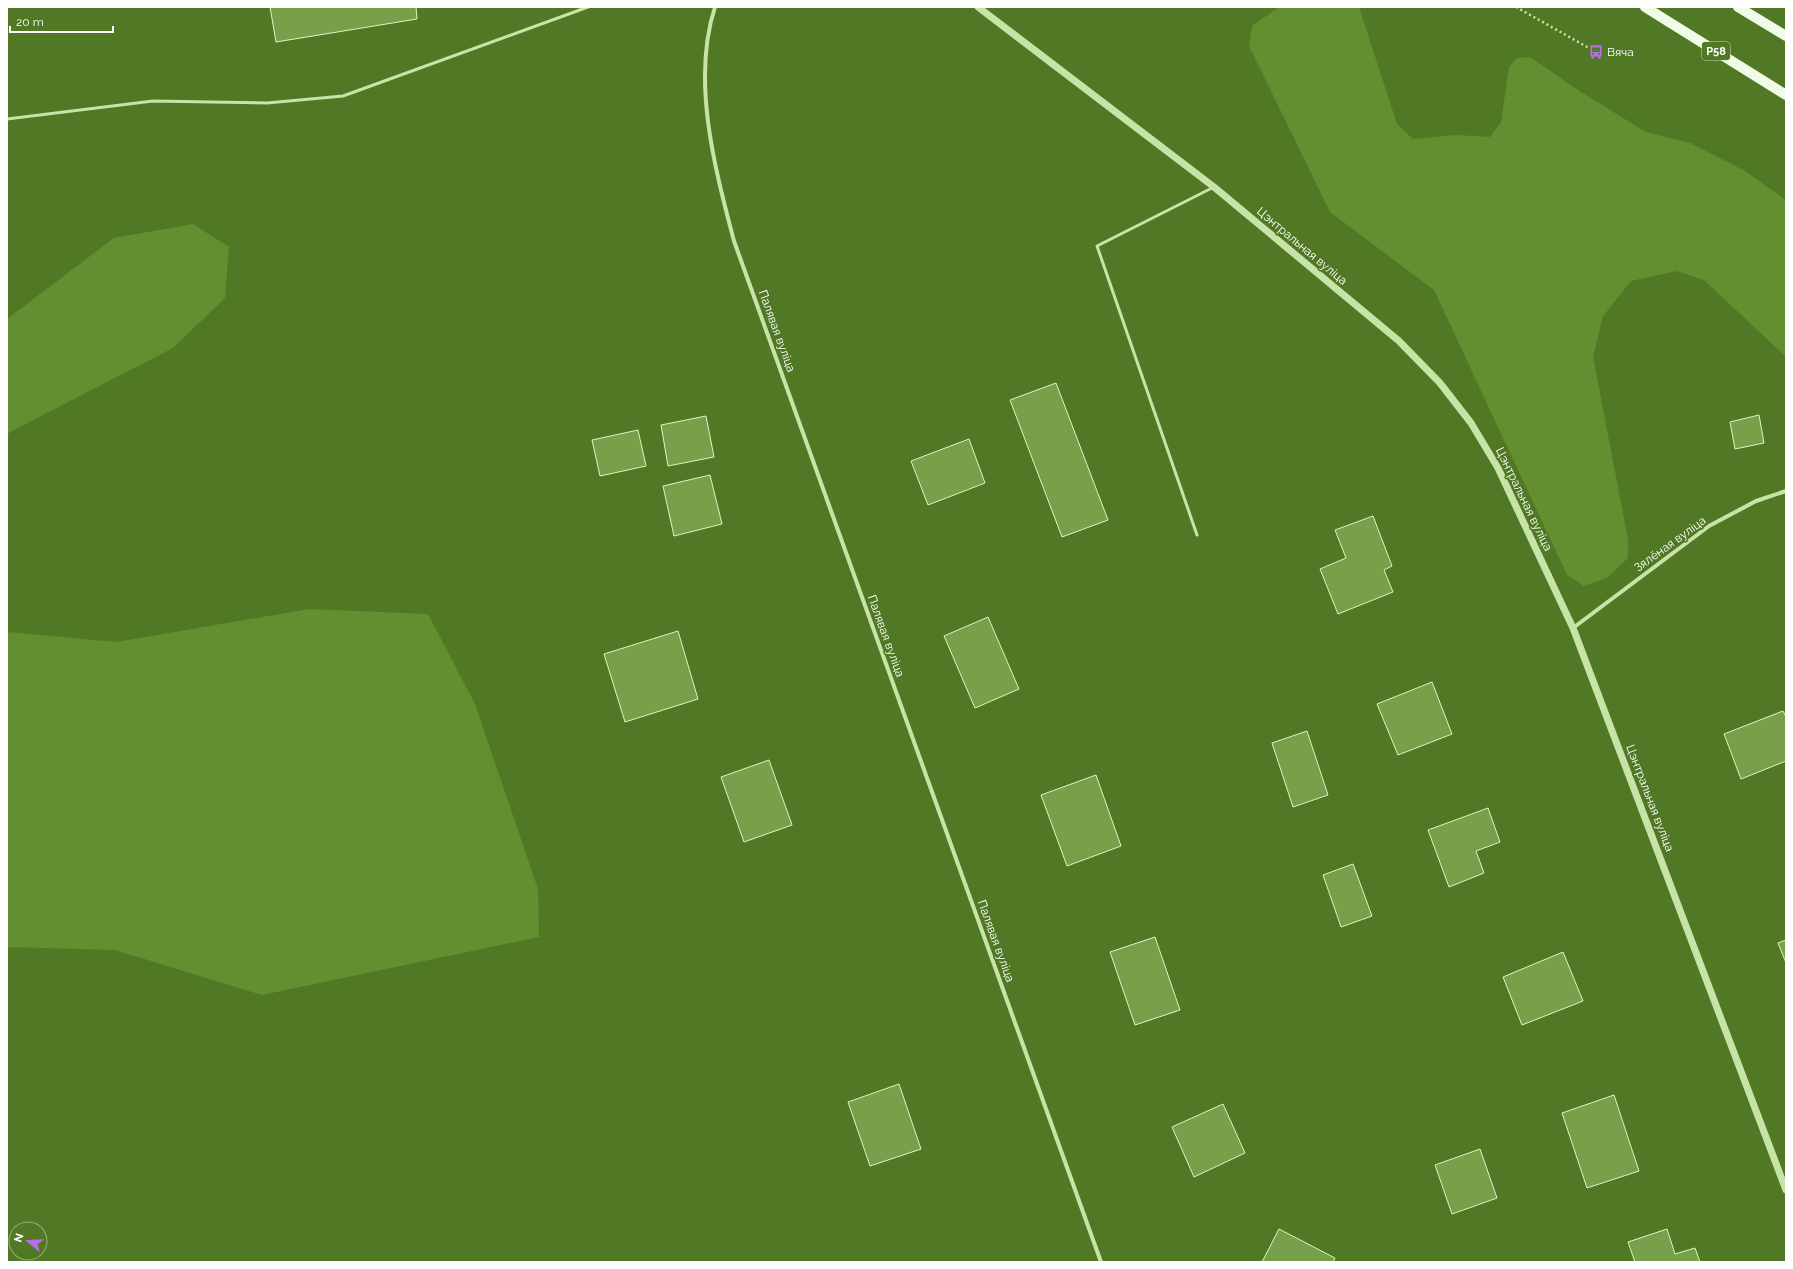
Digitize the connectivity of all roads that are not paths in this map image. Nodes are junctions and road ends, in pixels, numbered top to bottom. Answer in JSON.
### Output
{"nodes":[{"id":1,"x":588,"y":7,"type":"edge"},
{"id":2,"x":715,"y":7,"type":"edge"},
{"id":3,"x":978,"y":7,"type":"edge"},
{"id":4,"x":1645,"y":7,"type":"edge"},
{"id":5,"x":1738,"y":7,"type":"edge"},
{"id":6,"x":1786,"y":36,"type":"edge"},
{"id":7,"x":1786,"y":96,"type":"edge"},
{"id":8,"x":7,"y":119,"type":"edge"},
{"id":9,"x":1214,"y":187,"type":"junction"},
{"id":10,"x":1786,"y":491,"type":"edge"},
{"id":11,"x":1198,"y":535,"type":"dead end"},
{"id":12,"x":1574,"y":628,"type":"junction"},
{"id":13,"x":1786,"y":1190,"type":"edge"},
{"id":14,"x":1101,"y":1262,"type":"edge"}],
"edges":[{"from":1,"to":8,"type":"lane"},
{"from":2,"to":14,"type":"street","name":"Палявая вуліца"},
{"from":3,"to":9,"type":"street","name":"Цэнтральная вуліца"},
{"from":4,"to":7,"type":"main road","number":"Р58"},
{"from":5,"to":6,"type":"main road"},
{"from":9,"to":11,"type":"lane"},
{"from":9,"to":12,"type":"street","name":"Цэнтральная вуліца"},
{"from":10,"to":12,"type":"street","name":"Зялёная вуліца"},
{"from":12,"to":13,"type":"street","name":"Цэнтральная вуліца"}]}
